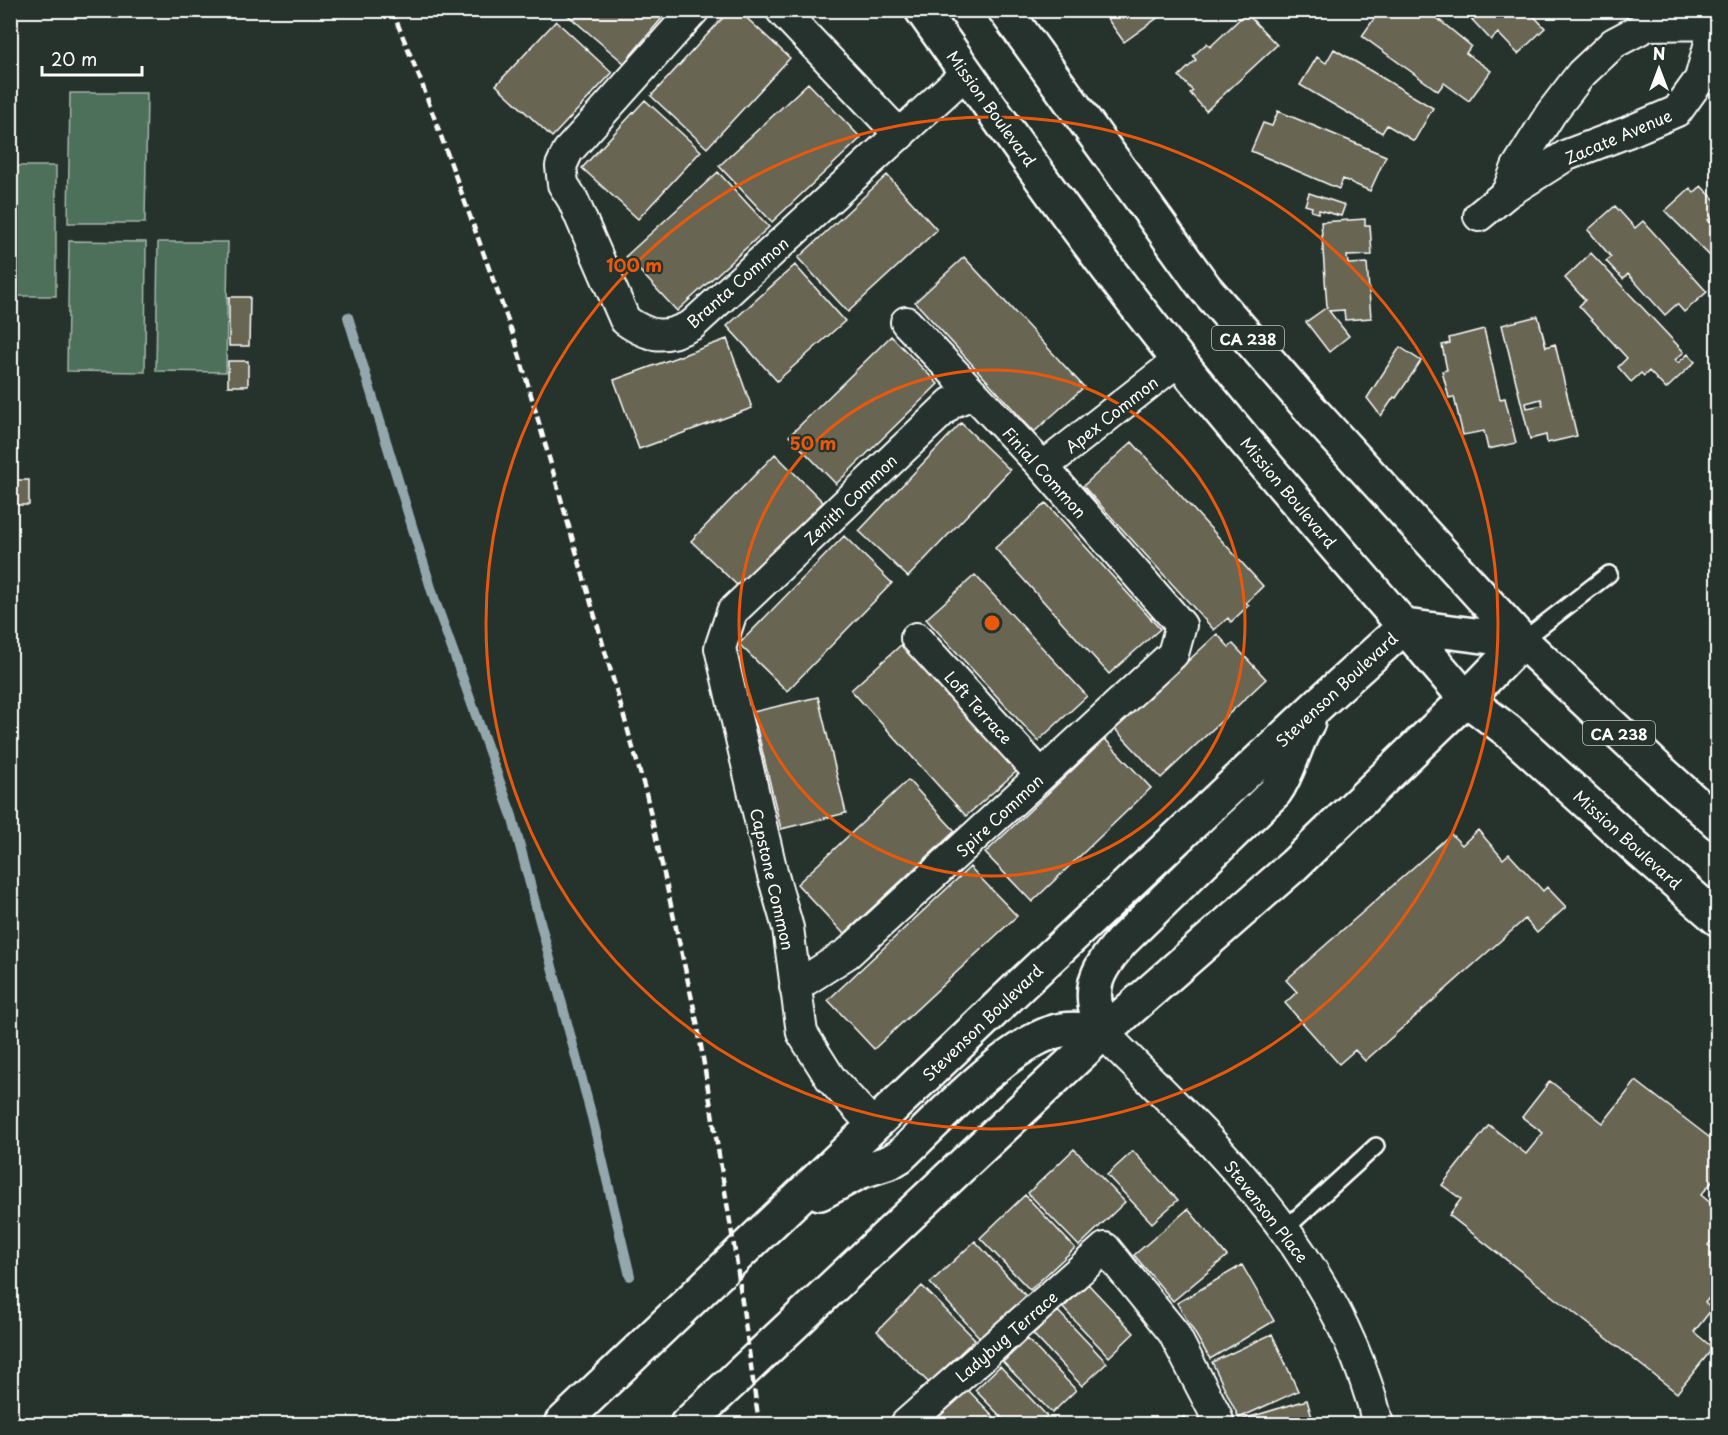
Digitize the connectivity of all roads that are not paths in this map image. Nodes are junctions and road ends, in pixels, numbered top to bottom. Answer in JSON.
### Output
{"nodes":[{"id":1,"x":693,"y":10,"type":"edge"},
{"id":2,"x":782,"y":10,"type":"edge"},
{"id":3,"x":922,"y":10,"type":"edge"},
{"id":4,"x":1005,"y":10,"type":"edge"},
{"id":5,"x":1712,"y":17,"type":"edge"},
{"id":6,"x":966,"y":73,"type":"junction"},
{"id":7,"x":900,"y":135,"type":"junction"},
{"id":8,"x":1507,"y":193,"type":"junction"},
{"id":9,"x":1479,"y":216,"type":"dead end"},
{"id":10,"x":906,"y":322,"type":"dead end"},
{"id":11,"x":1179,"y":360,"type":"junction"},
{"id":12,"x":972,"y":394,"type":"junction"},
{"id":13,"x":1043,"y":467,"type":"junction"},
{"id":14,"x":1609,"y":574,"type":"dead end"},
{"id":15,"x":732,"y":612,"type":"joint"},
{"id":16,"x":1181,"y":625,"type":"joint"},
{"id":17,"x":1405,"y":626,"type":"junction"},
{"id":18,"x":916,"y":638,"type":"dead end"},
{"id":19,"x":1522,"y":641,"type":"junction"},
{"id":20,"x":1466,"y":699,"type":"junction"},
{"id":21,"x":1320,"y":703,"type":"junction"},
{"id":22,"x":1041,"y":776,"type":"junction"},
{"id":23,"x":1718,"y":823,"type":"edge"},
{"id":24,"x":1718,"y":919,"type":"edge"},
{"id":25,"x":795,"y":987,"type":"junction"},
{"id":26,"x":1103,"y":1033,"type":"junction"},
{"id":27,"x":874,"y":1126,"type":"junction"},
{"id":28,"x":1376,"y":1146,"type":"dead end"},
{"id":29,"x":776,"y":1220,"type":"junction"},
{"id":30,"x":1285,"y":1229,"type":"junction"},
{"id":31,"x":561,"y":1425,"type":"edge"},
{"id":32,"x":687,"y":1425,"type":"edge"},
{"id":33,"x":906,"y":1425,"type":"edge"},
{"id":34,"x":1219,"y":1425,"type":"edge"},
{"id":35,"x":1378,"y":1425,"type":"edge"}],
"edges":[{"from":1,"to":7,"type":"street","name":"Branta Common"},
{"from":2,"to":7,"type":"street"},
{"from":3,"to":6,"type":"main road","name":"Mission Boulevard"},
{"from":4,"to":19,"type":"main road","number":"CA 238"},
{"from":5,"to":8,"type":"street","name":"Zacate Avenue"},
{"from":5,"to":8,"type":"street","name":"Zacate Avenue"},
{"from":6,"to":7,"type":"street","name":"Branta Common"},
{"from":6,"to":11,"type":"main road","name":"Mission Boulevard"},
{"from":8,"to":9,"type":"street","name":"Zacate Avenue"},
{"from":10,"to":12,"type":"street","name":"Finial Common"},
{"from":11,"to":13,"type":"street","name":"Apex Common"},
{"from":11,"to":17,"type":"main road","name":"Mission Boulevard"},
{"from":12,"to":13,"type":"street","name":"Finial Common"},
{"from":12,"to":15,"type":"street","name":"Zenith Common"},
{"from":13,"to":16,"type":"street","name":"Finial Common"},
{"from":14,"to":19,"type":"lane"},
{"from":15,"to":25,"type":"street","name":"Capstone Common"},
{"from":16,"to":22,"type":"street","name":"Spire Common"},
{"from":17,"to":19,"type":"main road","name":"Stevenson Boulevard"},
{"from":17,"to":20,"type":"main road","name":"Mission Boulevard"},
{"from":17,"to":21,"type":"main road","name":"Stevenson Boulevard"},
{"from":18,"to":22,"type":"street","name":"Loft Terrace"},
{"from":19,"to":20,"type":"main road"},
{"from":19,"to":23,"type":"main road","number":"CA 238"},
{"from":20,"to":24,"type":"main road","name":"Mission Boulevard"},
{"from":20,"to":26,"type":"main road"},
{"from":21,"to":26,"type":"main road"},
{"from":21,"to":27,"type":"main road","name":"Stevenson Boulevard"},
{"from":22,"to":25,"type":"street","name":"Spire Common"},
{"from":25,"to":27,"type":"street","name":"Capstone Common"},
{"from":26,"to":29,"type":"main road"},
{"from":26,"to":30,"type":"street","name":"Stevenson Place"},
{"from":26,"to":32,"type":"main road"},
{"from":27,"to":29,"type":"main road","name":"Stevenson Boulevard"},
{"from":28,"to":30,"type":"lane"},
{"from":29,"to":31,"type":"main road","name":"Stevenson Boulevard"},
{"from":30,"to":35,"type":"street","name":"Stevenson Place"},
{"from":33,"to":34,"type":"street","name":"Ladybug Terrace"}]}
